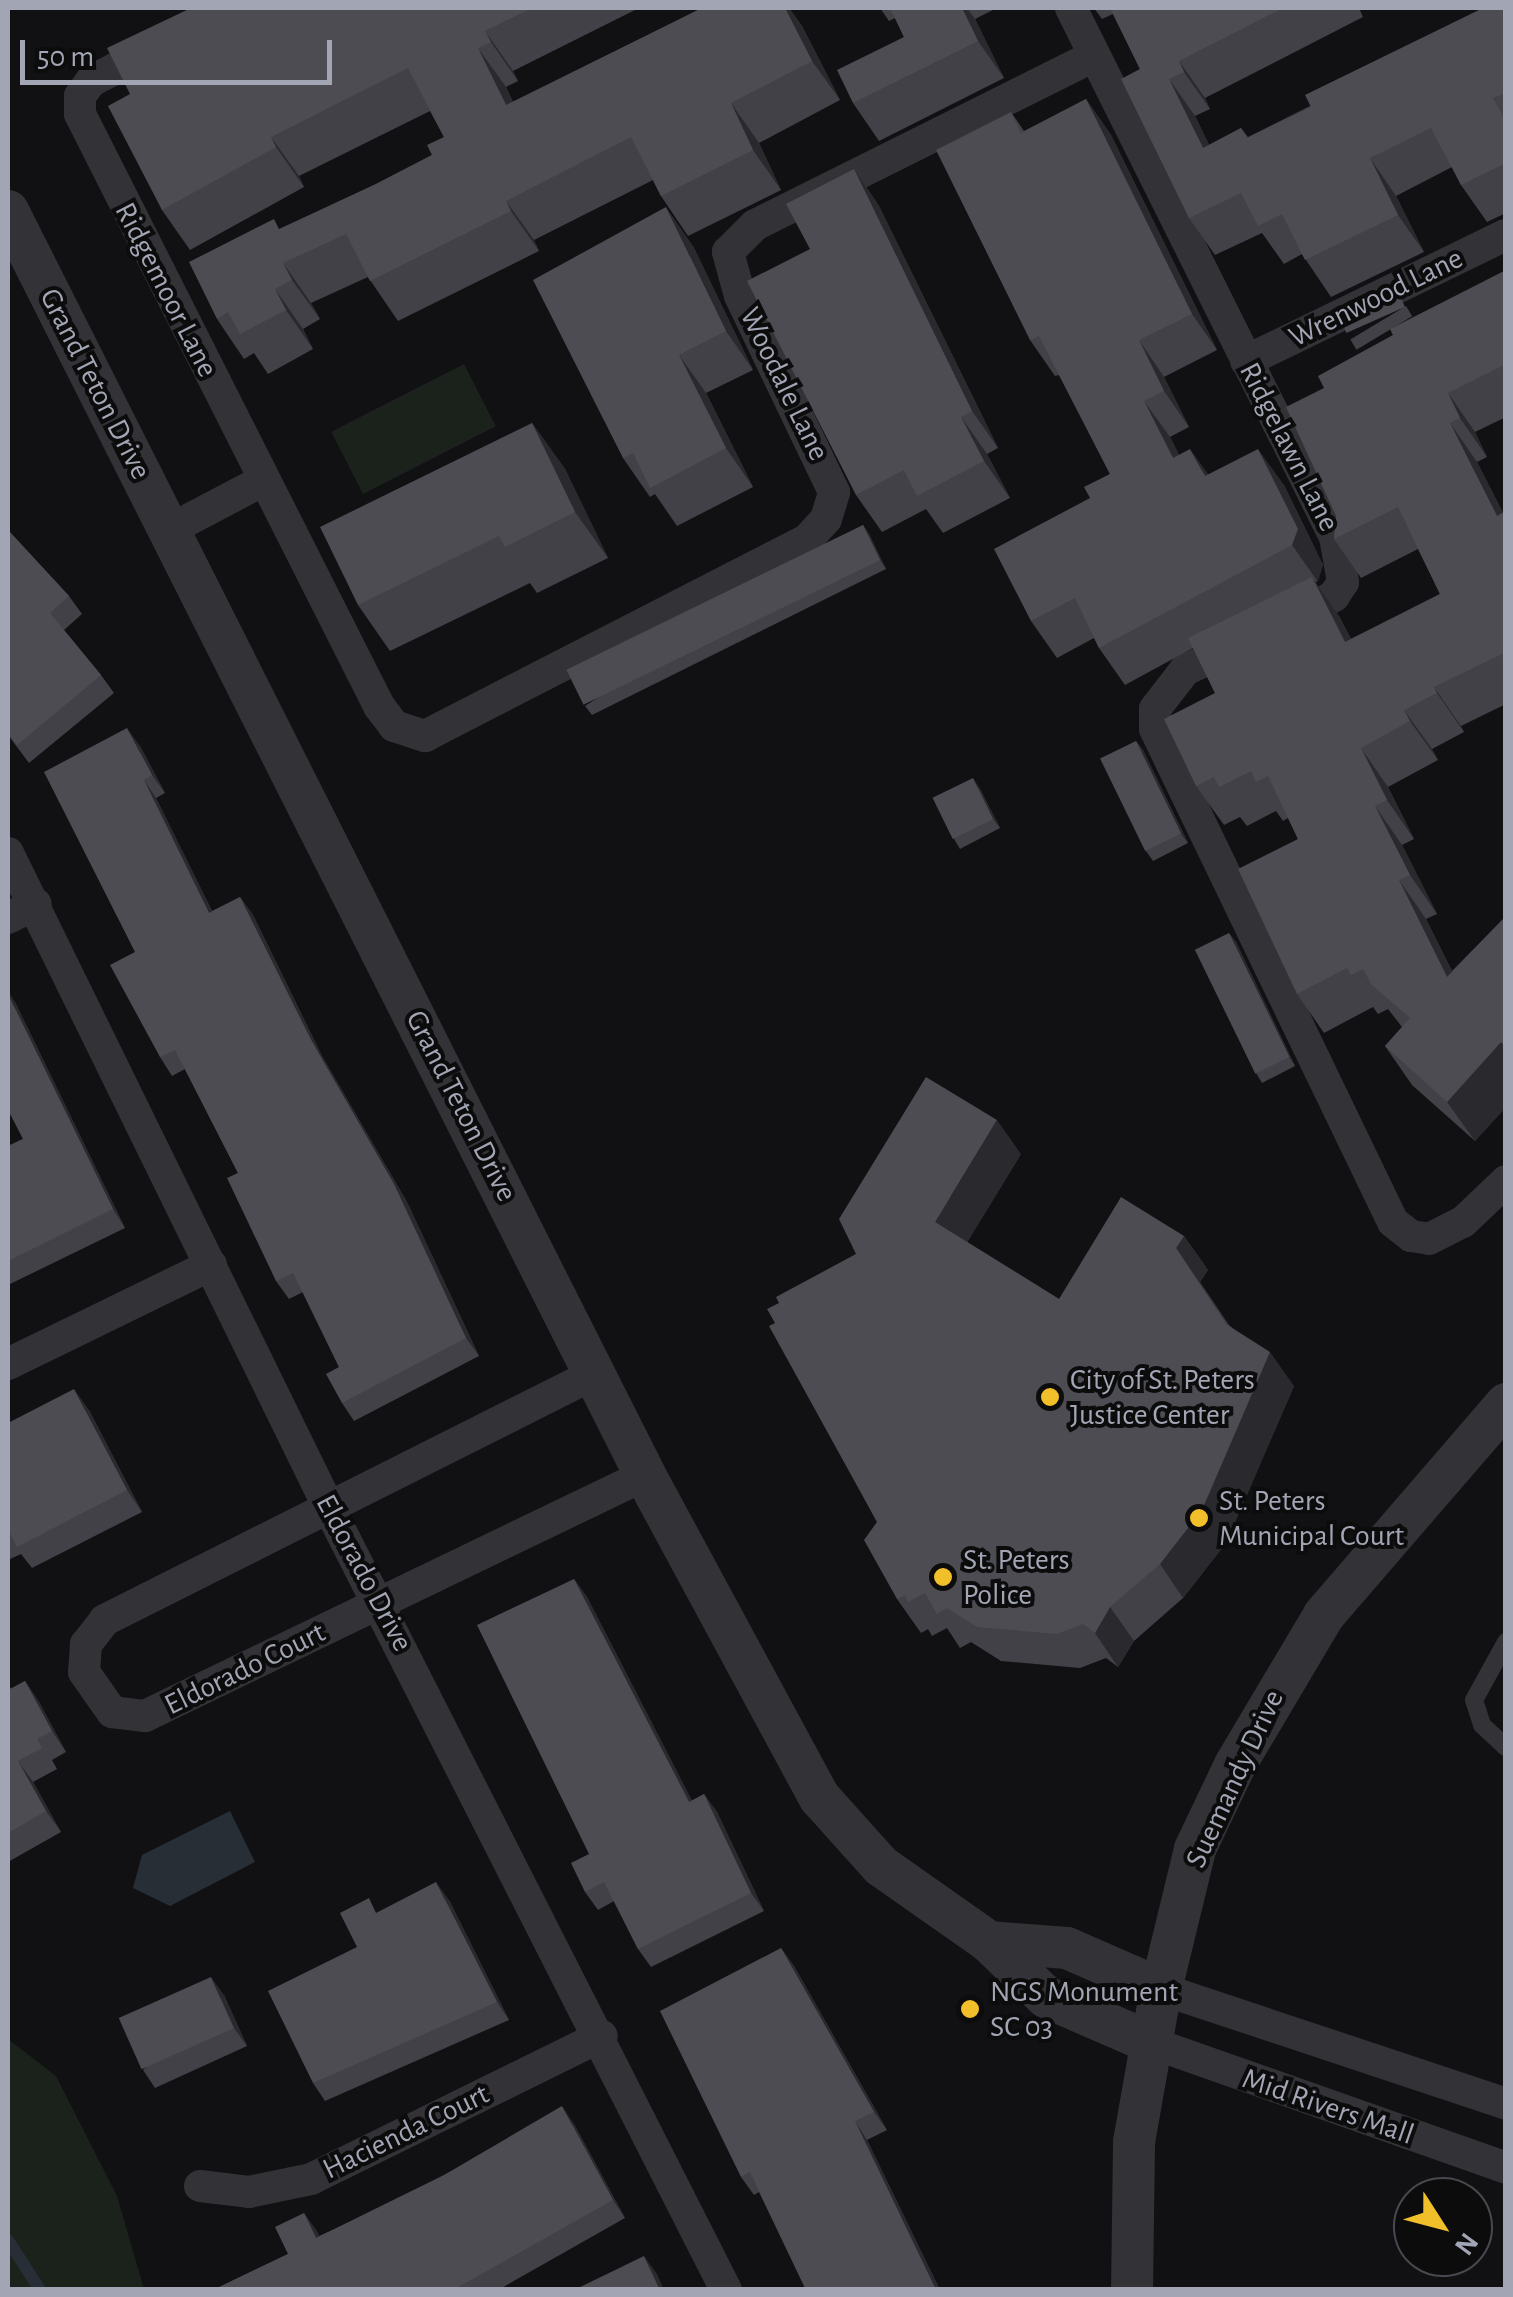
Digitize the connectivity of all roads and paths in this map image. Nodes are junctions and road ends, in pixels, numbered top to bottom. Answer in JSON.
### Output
{"nodes":[{"id":1,"x":232,"y":8,"type":"edge"},
{"id":2,"x":1071,"y":8,"type":"edge"},
{"id":3,"x":1094,"y":56,"type":"junction"},
{"id":4,"x":1506,"y":236,"type":"edge"},
{"id":5,"x":14,"y":239,"type":"edge"},
{"id":6,"x":1246,"y":361,"type":"junction"},
{"id":7,"x":262,"y":481,"type":"junction"},
{"id":8,"x":169,"y":530,"type":"junction"},
{"id":9,"x":409,"y":734,"type":"joint"},
{"id":10,"x":8,"y":852,"type":"edge"},
{"id":11,"x":22,"y":911,"type":"edge"},
{"id":12,"x":1506,"y":1181,"type":"edge"},
{"id":13,"x":211,"y":1265,"type":"junction"},
{"id":14,"x":8,"y":1364,"type":"edge"},
{"id":15,"x":596,"y":1372,"type":"junction"},
{"id":16,"x":1506,"y":1404,"type":"edge"},
{"id":17,"x":644,"y":1475,"type":"junction"},
{"id":18,"x":329,"y":1508,"type":"junction"},
{"id":19,"x":380,"y":1604,"type":"junction"},
{"id":20,"x":1506,"y":1642,"type":"edge"},
{"id":21,"x":1506,"y":1747,"type":"edge"},
{"id":22,"x":990,"y":1942,"type":"junction"},
{"id":23,"x":1161,"y":1989,"type":"junction"},
{"id":24,"x":602,"y":2036,"type":"junction"},
{"id":25,"x":1152,"y":2043,"type":"junction"},
{"id":26,"x":1506,"y":2104,"type":"edge"},
{"id":27,"x":1506,"y":2168,"type":"edge"},
{"id":28,"x":200,"y":2186,"type":"dead end"},
{"id":29,"x":726,"y":2290,"type":"edge"},
{"id":30,"x":1132,"y":2290,"type":"edge"}],
"edges":[{"from":1,"to":7,"type":"street","name":"Ridgemoor Lane"},
{"from":2,"to":3,"type":"street","name":"Ridgelawn Lane"},
{"from":3,"to":6,"type":"street","name":"Ridgelawn Lane"},
{"from":3,"to":9,"type":"street","name":"Woodale Lane"},
{"from":4,"to":6,"type":"street","name":"Wrenwood Lane"},
{"from":5,"to":8,"type":"street","name":"Grand Teton Drive"},
{"from":6,"to":12,"type":"street","name":"Ridgelawn Lane"},
{"from":7,"to":8,"type":"street"},
{"from":7,"to":9,"type":"street","name":"Ridgemoor Lane"},
{"from":8,"to":15,"type":"street","name":"Grand Teton Drive"},
{"from":10,"to":11,"type":"street","name":"Eldorado Drive"},
{"from":11,"to":13,"type":"street","name":"Eldorado Drive"},
{"from":13,"to":14,"type":"street"},
{"from":13,"to":18,"type":"street","name":"Eldorado Drive"},
{"from":15,"to":17,"type":"street","name":"Grand Teton Drive"},
{"from":15,"to":18,"type":"street","name":"Eldorado Court"},
{"from":16,"to":23,"type":"street","name":"Suemandy Drive"},
{"from":17,"to":19,"type":"street","name":"Eldorado Court"},
{"from":17,"to":22,"type":"street","name":"Grand Teton Drive"},
{"from":18,"to":19,"type":"street","name":"Eldorado Drive"},
{"from":18,"to":19,"type":"street","name":"Eldorado Court"},
{"from":19,"to":24,"type":"street","name":"Eldorado Drive"},
{"from":20,"to":21,"type":"lane"},
{"from":22,"to":23,"type":"street"},
{"from":22,"to":25,"type":"street","name":"Grand Teton Drive"},
{"from":23,"to":25,"type":"street","name":"Suemandy Drive"},
{"from":23,"to":26,"type":"street","name":"Mid Rivers Mall"},
{"from":24,"to":28,"type":"street","name":"Hacienda Court"},
{"from":24,"to":29,"type":"street","name":"Eldorado Drive"},
{"from":25,"to":27,"type":"street","name":"Mid Rivers Mall"},
{"from":25,"to":30,"type":"street","name":"Suemandy Drive"}]}
